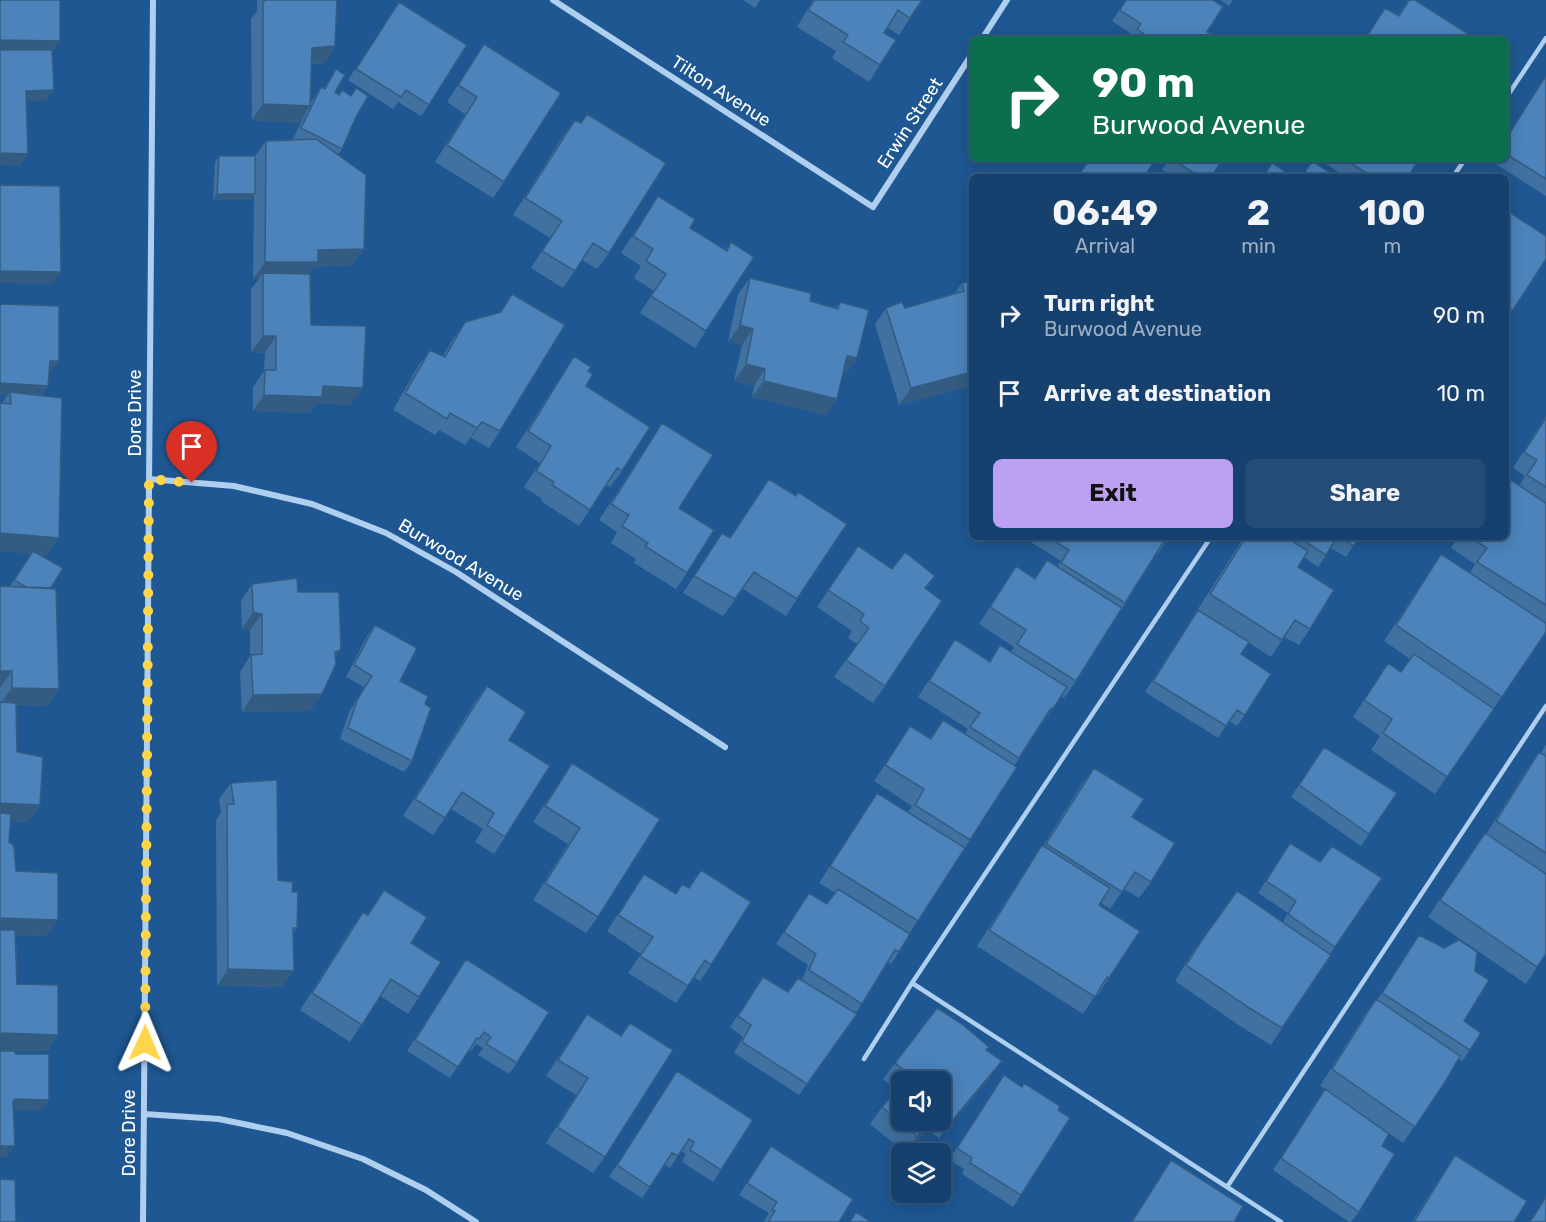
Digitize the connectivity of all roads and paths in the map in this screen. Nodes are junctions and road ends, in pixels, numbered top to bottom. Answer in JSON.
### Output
{"nodes":[{"id":1,"x":153,"y":0,"type":"edge"},
{"id":2,"x":553,"y":0,"type":"edge"},
{"id":3,"x":1007,"y":0,"type":"edge"},
{"id":4,"x":984,"y":36,"type":"edge"},
{"id":5,"x":1546,"y":38,"type":"edge"},
{"id":6,"x":969,"y":59,"type":"edge"},
{"id":7,"x":1509,"y":94,"type":"edge"},
{"id":8,"x":873,"y":207,"type":"joint"},
{"id":9,"x":149,"y":479,"type":"junction"},
{"id":10,"x":1209,"y":540,"type":"edge"},
{"id":11,"x":1546,"y":706,"type":"edge"},
{"id":12,"x":725,"y":747,"type":"dead end"},
{"id":13,"x":912,"y":983,"type":"junction"},
{"id":14,"x":864,"y":1059,"type":"dead end"},
{"id":15,"x":144,"y":1114,"type":"junction"},
{"id":16,"x":1227,"y":1187,"type":"junction"},
{"id":17,"x":144,"y":1222,"type":"edge"},
{"id":18,"x":476,"y":1222,"type":"edge"},
{"id":19,"x":1281,"y":1222,"type":"edge"}],
"edges":[{"from":1,"to":9,"type":"street","name":"Dore Drive"},
{"from":2,"to":8,"type":"street","name":"Tilton Avenue"},
{"from":3,"to":4,"type":"street"},
{"from":5,"to":7,"type":"lane"},
{"from":6,"to":8,"type":"street","name":"Erwin Street"},
{"from":9,"to":12,"type":"street","name":"Burwood Avenue"},
{"from":9,"to":15,"type":"street","name":"Dore Drive"},
{"from":10,"to":13,"type":"lane"},
{"from":11,"to":16,"type":"lane"},
{"from":13,"to":14,"type":"lane"},
{"from":13,"to":16,"type":"lane"},
{"from":15,"to":17,"type":"street","name":"Dore Drive"},
{"from":15,"to":18,"type":"street"},
{"from":16,"to":19,"type":"lane"}]}
